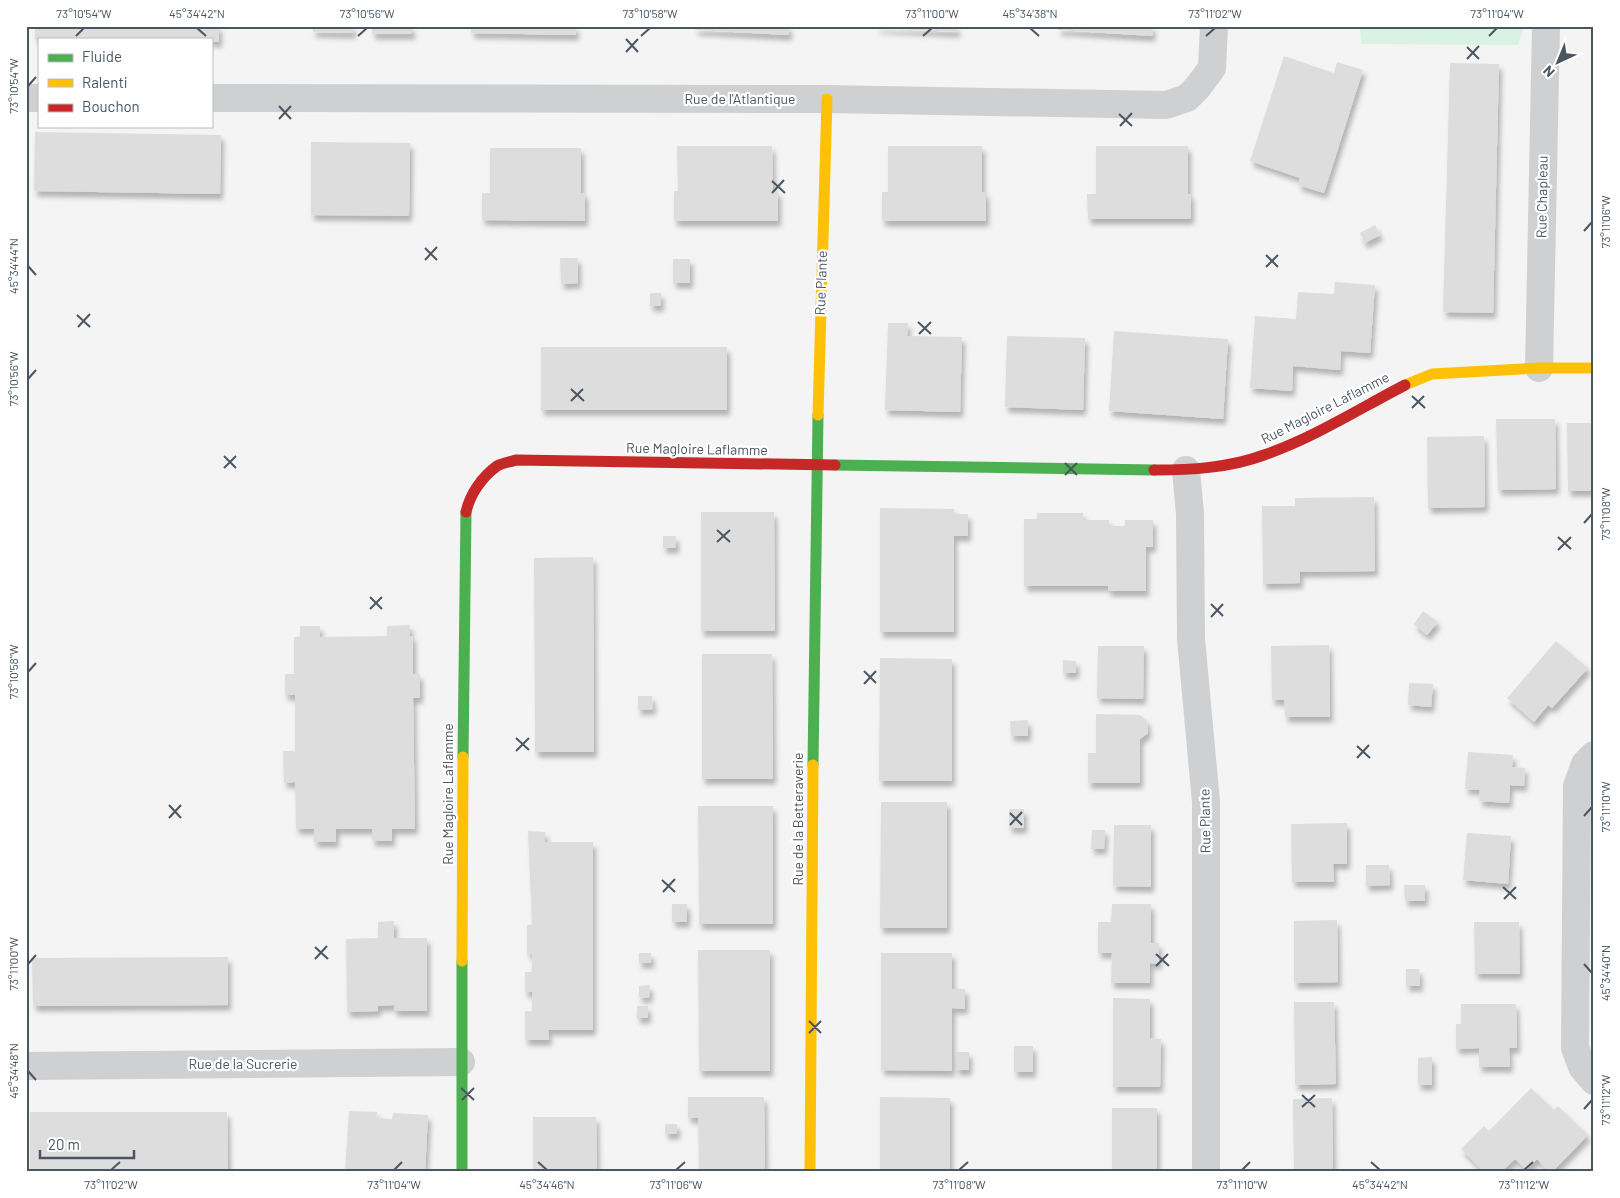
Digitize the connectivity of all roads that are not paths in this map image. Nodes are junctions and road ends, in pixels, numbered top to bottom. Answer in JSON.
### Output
{"nodes":[{"id":1,"x":1214,"y":26,"type":"edge"},
{"id":2,"x":1546,"y":26,"type":"edge"},
{"id":3,"x":212,"y":98,"type":"edge"},
{"id":4,"x":826,"y":99,"type":"junction"},
{"id":5,"x":1539,"y":368,"type":"junction"},
{"id":6,"x":1594,"y":368,"type":"edge"},
{"id":7,"x":816,"y":466,"type":"junction"},
{"id":8,"x":1186,"y":470,"type":"junction"},
{"id":9,"x":1594,"y":755,"type":"edge"},
{"id":10,"x":461,"y":1062,"type":"junction"},
{"id":11,"x":26,"y":1066,"type":"edge"},
{"id":12,"x":1594,"y":1081,"type":"edge"},
{"id":13,"x":462,"y":1172,"type":"edge"},
{"id":14,"x":810,"y":1172,"type":"edge"},
{"id":15,"x":1206,"y":1172,"type":"edge"}],
"edges":[{"from":1,"to":4,"type":"street","name":"Rue de l'Atlantique"},
{"from":2,"to":5,"type":"street","name":"Rue Chapleau"},
{"from":3,"to":4,"type":"street","name":"Rue de l'Atlantique"},
{"from":4,"to":7,"type":"street","name":"Rue Plante"},
{"from":5,"to":6,"type":"street","name":"Rue Magloire Laflamme"},
{"from":5,"to":8,"type":"street","name":"Rue Magloire Laflamme"},
{"from":7,"to":8,"type":"street","name":"Rue Magloire Laflamme"},
{"from":7,"to":10,"type":"street","name":"Rue Magloire Laflamme"},
{"from":7,"to":14,"type":"street","name":"Rue de la Betteraverie"},
{"from":8,"to":15,"type":"street","name":"Rue Plante"},
{"from":9,"to":12,"type":"street"},
{"from":10,"to":11,"type":"street","name":"Rue de la Sucrerie"},
{"from":10,"to":13,"type":"street","name":"Rue Magloire Laflamme"}]}
